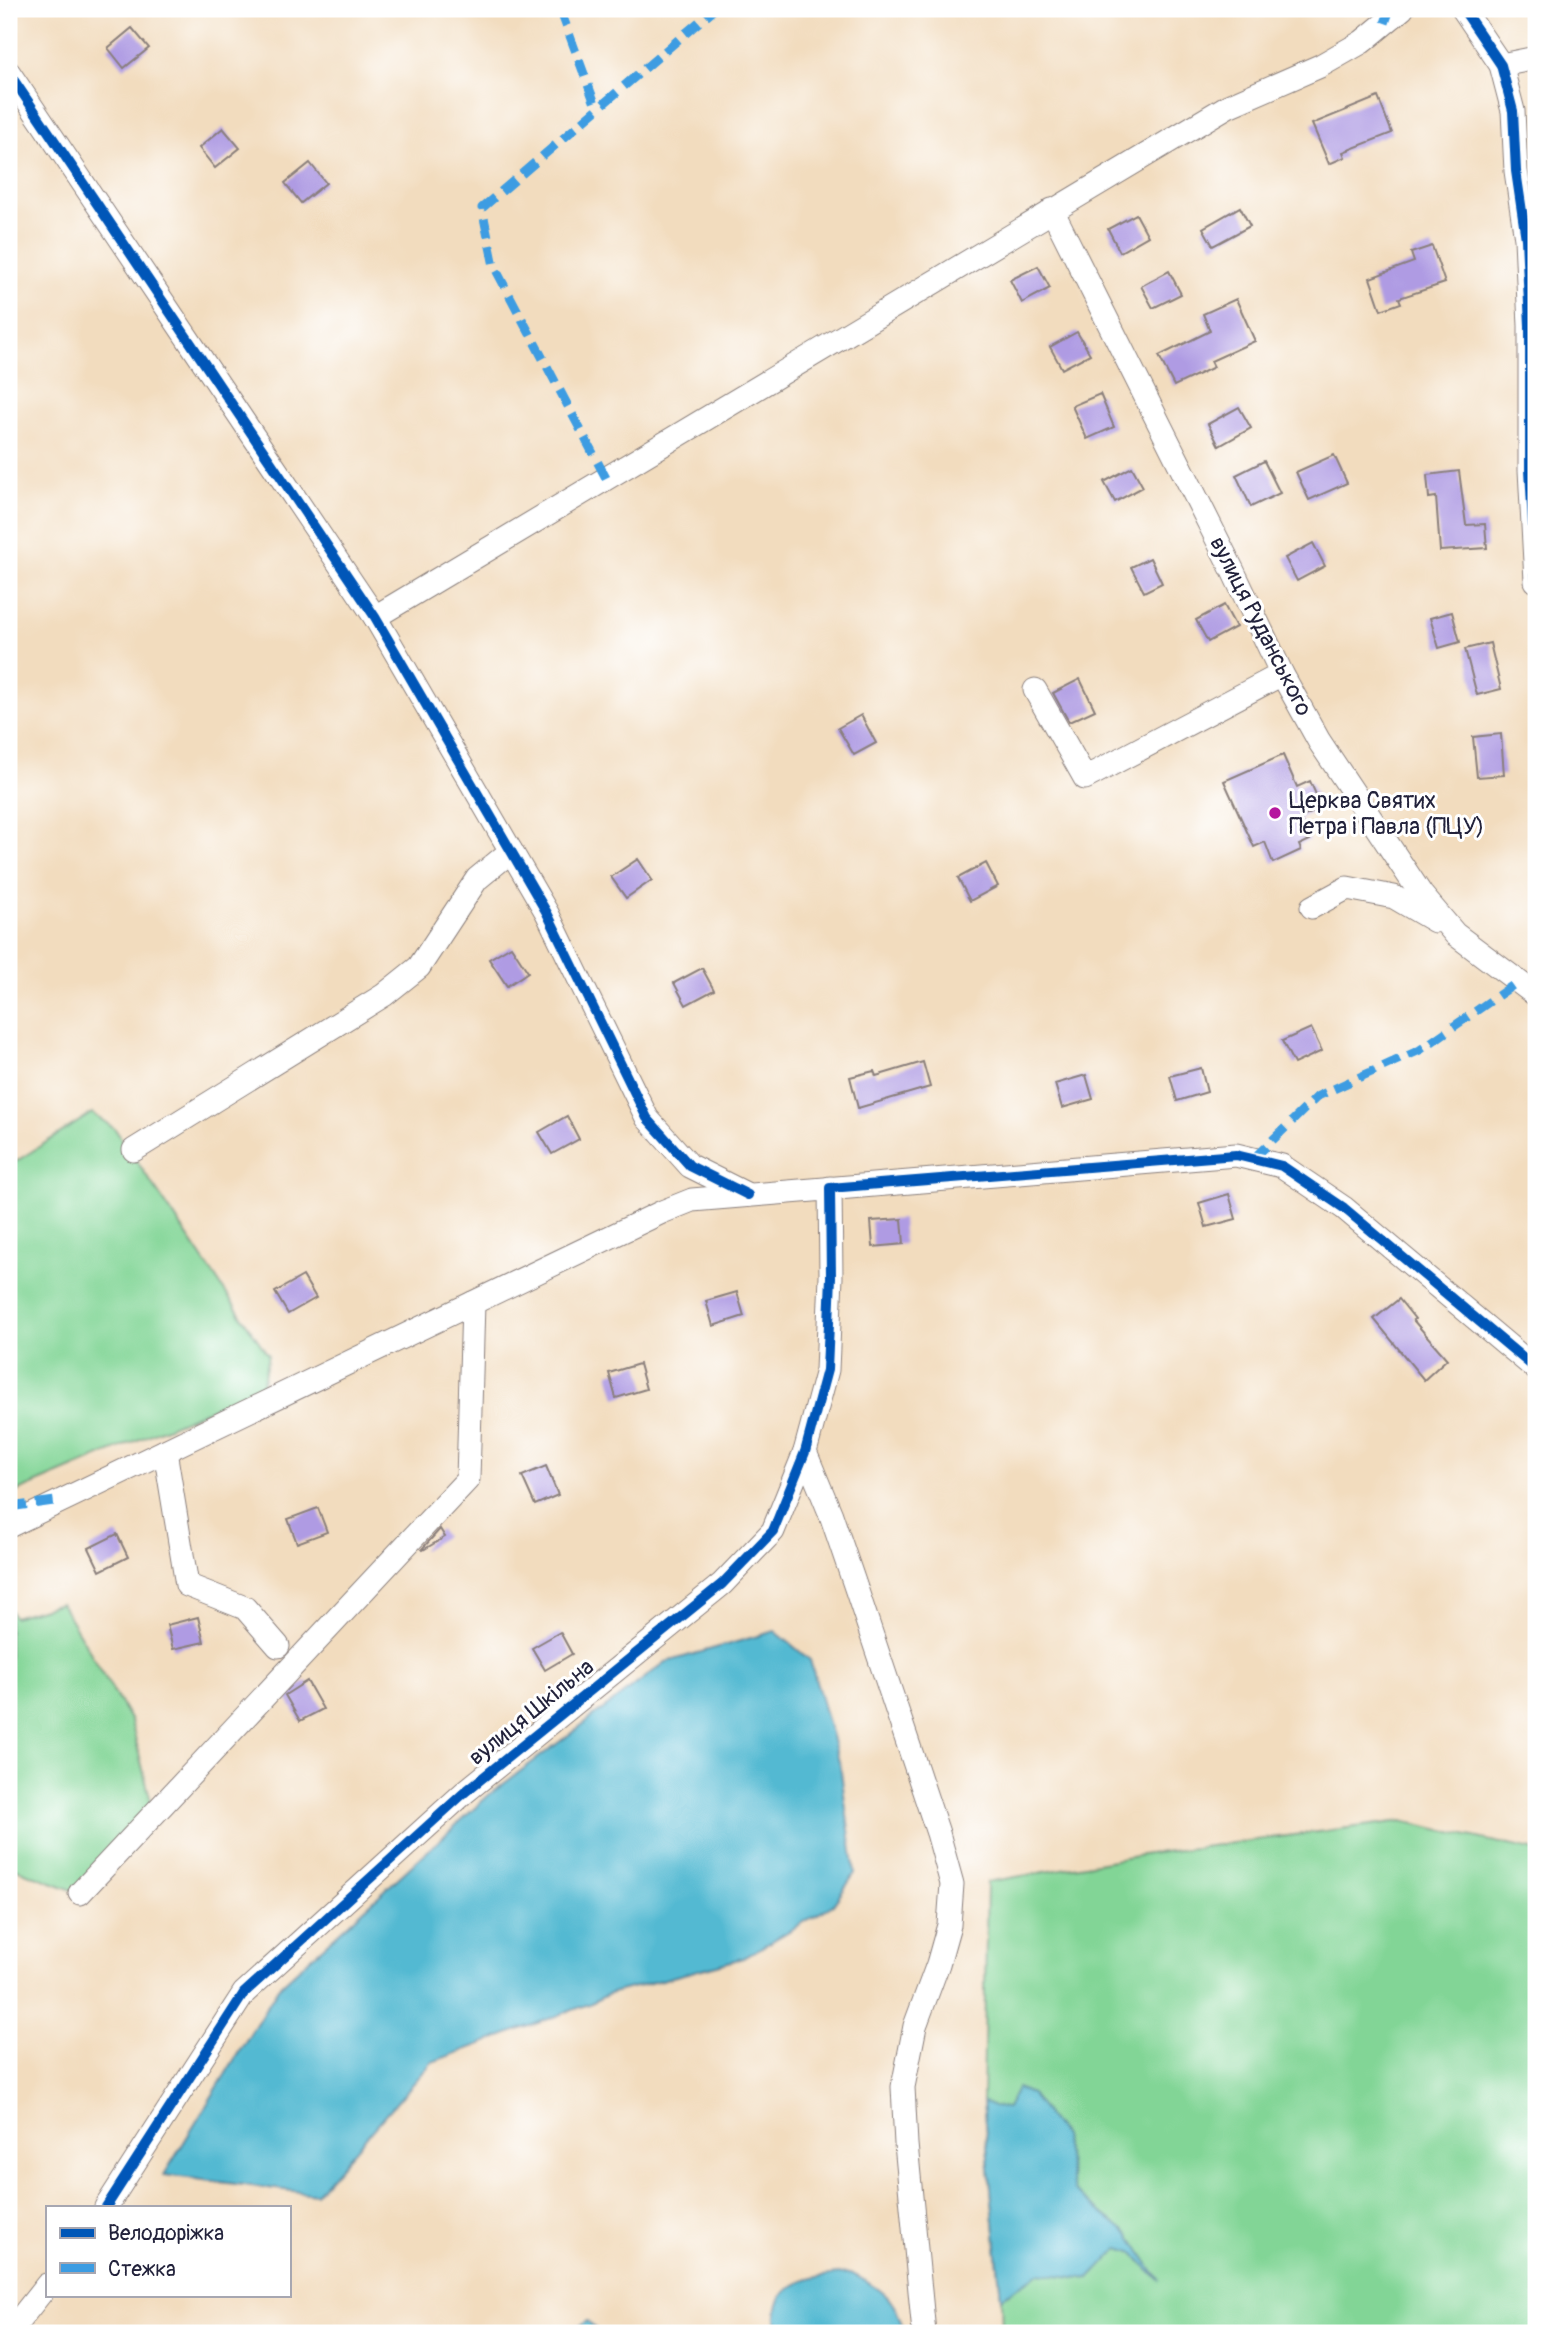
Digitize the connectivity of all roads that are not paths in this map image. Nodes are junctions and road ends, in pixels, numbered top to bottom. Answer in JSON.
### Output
{"nodes":[{"id":1,"x":1402,"y":9,"type":"edge"},
{"id":2,"x":1463,"y":9,"type":"edge"},
{"id":3,"x":1536,"y":58,"type":"edge"},
{"id":4,"x":1501,"y":65,"type":"junction"},
{"id":5,"x":9,"y":73,"type":"edge"},
{"id":6,"x":1052,"y":210,"type":"junction"},
{"id":7,"x":1536,"y":581,"type":"edge"},
{"id":8,"x":374,"y":617,"type":"junction"},
{"id":9,"x":1282,"y":674,"type":"junction"},
{"id":10,"x":1035,"y":690,"type":"dead end"},
{"id":11,"x":511,"y":851,"type":"junction"},
{"id":12,"x":1312,"y":907,"type":"dead end"},
{"id":13,"x":1455,"y":933,"type":"junction"},
{"id":14,"x":1536,"y":995,"type":"edge"},
{"id":15,"x":134,"y":1150,"type":"dead end"},
{"id":16,"x":830,"y":1188,"type":"junction"},
{"id":17,"x":748,"y":1195,"type":"junction"},
{"id":18,"x":473,"y":1303,"type":"junction"},
{"id":19,"x":1536,"y":1369,"type":"edge"},
{"id":20,"x":165,"y":1451,"type":"junction"},
{"id":21,"x":805,"y":1452,"type":"junction"},
{"id":22,"x":9,"y":1526,"type":"edge"},
{"id":23,"x":278,"y":1646,"type":"dead end"},
{"id":24,"x":80,"y":1893,"type":"dead end"},
{"id":25,"x":107,"y":2206,"type":"edge"},
{"id":26,"x":46,"y":2286,"type":"edge"},
{"id":27,"x":9,"y":2333,"type":"edge"},
{"id":28,"x":924,"y":2333,"type":"edge"}],
"edges":[{"from":1,"to":6,"type":"street"},
{"from":2,"to":4,"type":"street"},
{"from":3,"to":4,"type":"street"},
{"from":4,"to":7,"type":"street"},
{"from":5,"to":8,"type":"street"},
{"from":6,"to":8,"type":"street"},
{"from":6,"to":9,"type":"street","name":"вулиця Руданського"},
{"from":8,"to":11,"type":"street"},
{"from":9,"to":10,"type":"street"},
{"from":9,"to":13,"type":"street","name":"вулиця Руданського"},
{"from":11,"to":15,"type":"street"},
{"from":11,"to":17,"type":"street"},
{"from":12,"to":13,"type":"street"},
{"from":13,"to":14,"type":"street","name":"вулиця Руданського"},
{"from":16,"to":17,"type":"street"},
{"from":16,"to":19,"type":"street"},
{"from":16,"to":21,"type":"street","name":"вулиця Шкільна"},
{"from":17,"to":18,"type":"street"},
{"from":18,"to":20,"type":"street"},
{"from":18,"to":24,"type":"street"},
{"from":20,"to":22,"type":"street"},
{"from":20,"to":23,"type":"street"},
{"from":21,"to":25,"type":"street","name":"вулиця Шкільна"},
{"from":21,"to":28,"type":"street"},
{"from":26,"to":27,"type":"street"}]}
